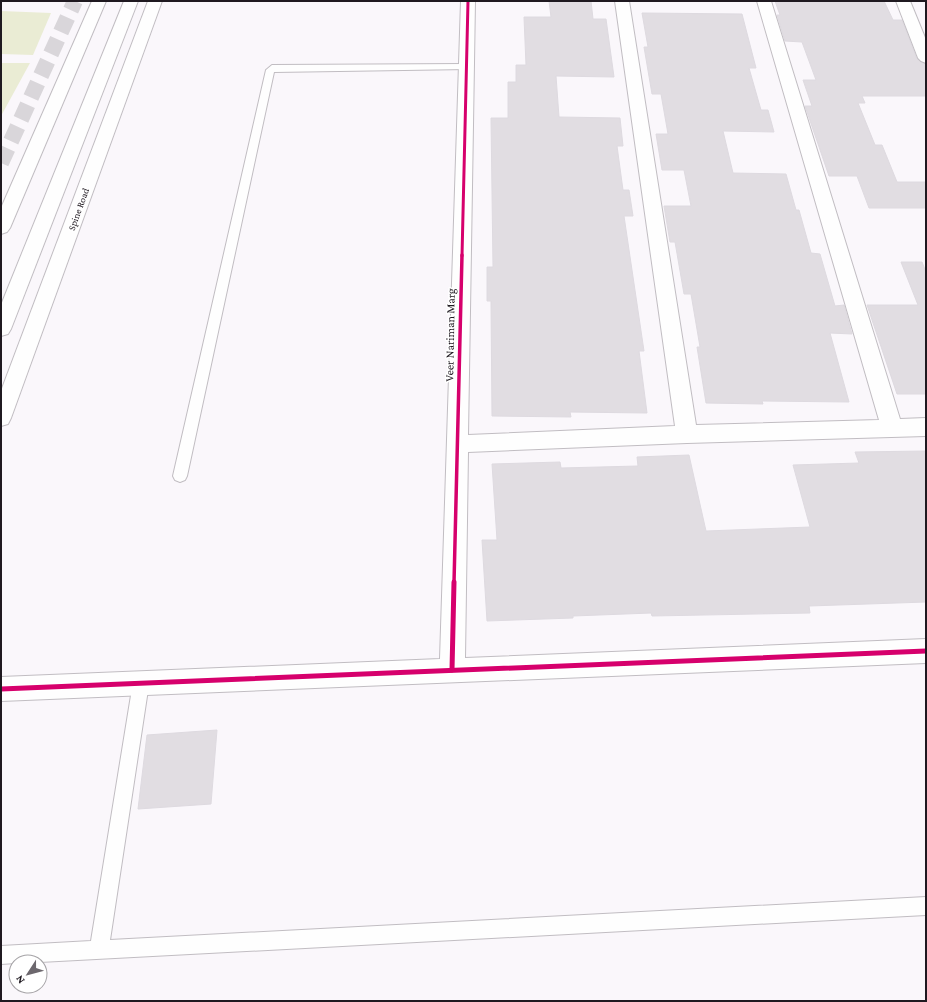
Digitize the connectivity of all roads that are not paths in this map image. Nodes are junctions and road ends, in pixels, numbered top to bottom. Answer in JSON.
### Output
{"nodes":[{"id":1,"x":99,"y":1,"type":"edge"},
{"id":2,"x":131,"y":1,"type":"edge"},
{"id":3,"x":155,"y":1,"type":"edge"},
{"id":4,"x":468,"y":1,"type":"edge"},
{"id":5,"x":622,"y":1,"type":"edge"},
{"id":6,"x":764,"y":1,"type":"edge"},
{"id":7,"x":903,"y":1,"type":"edge"},
{"id":8,"x":926,"y":58,"type":"edge"},
{"id":9,"x":466,"y":67,"type":"junction"},
{"id":10,"x":1,"y":228,"type":"edge"},
{"id":11,"x":1,"y":329,"type":"edge"},
{"id":12,"x":1,"y":418,"type":"edge"},
{"id":13,"x":926,"y":427,"type":"edge"},
{"id":14,"x":892,"y":428,"type":"junction"},
{"id":15,"x":687,"y":434,"type":"junction"},
{"id":16,"x":457,"y":444,"type":"junction"},
{"id":17,"x":180,"y":476,"type":"dead end"},
{"id":18,"x":926,"y":651,"type":"edge"},
{"id":19,"x":452,"y":670,"type":"junction"},
{"id":20,"x":141,"y":683,"type":"junction"},
{"id":21,"x":1,"y":689,"type":"edge"},
{"id":22,"x":926,"y":906,"type":"edge"},
{"id":23,"x":99,"y":949,"type":"junction"},
{"id":24,"x":1,"y":955,"type":"edge"}],
"edges":[{"from":1,"to":10,"type":"street"},
{"from":2,"to":11,"type":"street"},
{"from":3,"to":12,"type":"street","name":"Spine Road"},
{"from":4,"to":9,"type":"street","name":"Veer Nariman Marg"},
{"from":5,"to":15,"type":"street"},
{"from":6,"to":14,"type":"street"},
{"from":7,"to":8,"type":"street"},
{"from":9,"to":16,"type":"street","name":"Veer Nariman Marg"},
{"from":9,"to":17,"type":"lane"},
{"from":13,"to":14,"type":"street"},
{"from":14,"to":15,"type":"street"},
{"from":15,"to":16,"type":"street"},
{"from":16,"to":19,"type":"street","name":"Veer Nariman Marg"},
{"from":18,"to":19,"type":"street"},
{"from":19,"to":20,"type":"street"},
{"from":20,"to":21,"type":"street"},
{"from":20,"to":23,"type":"lane"},
{"from":22,"to":23,"type":"lane"},
{"from":23,"to":24,"type":"lane"}]}
